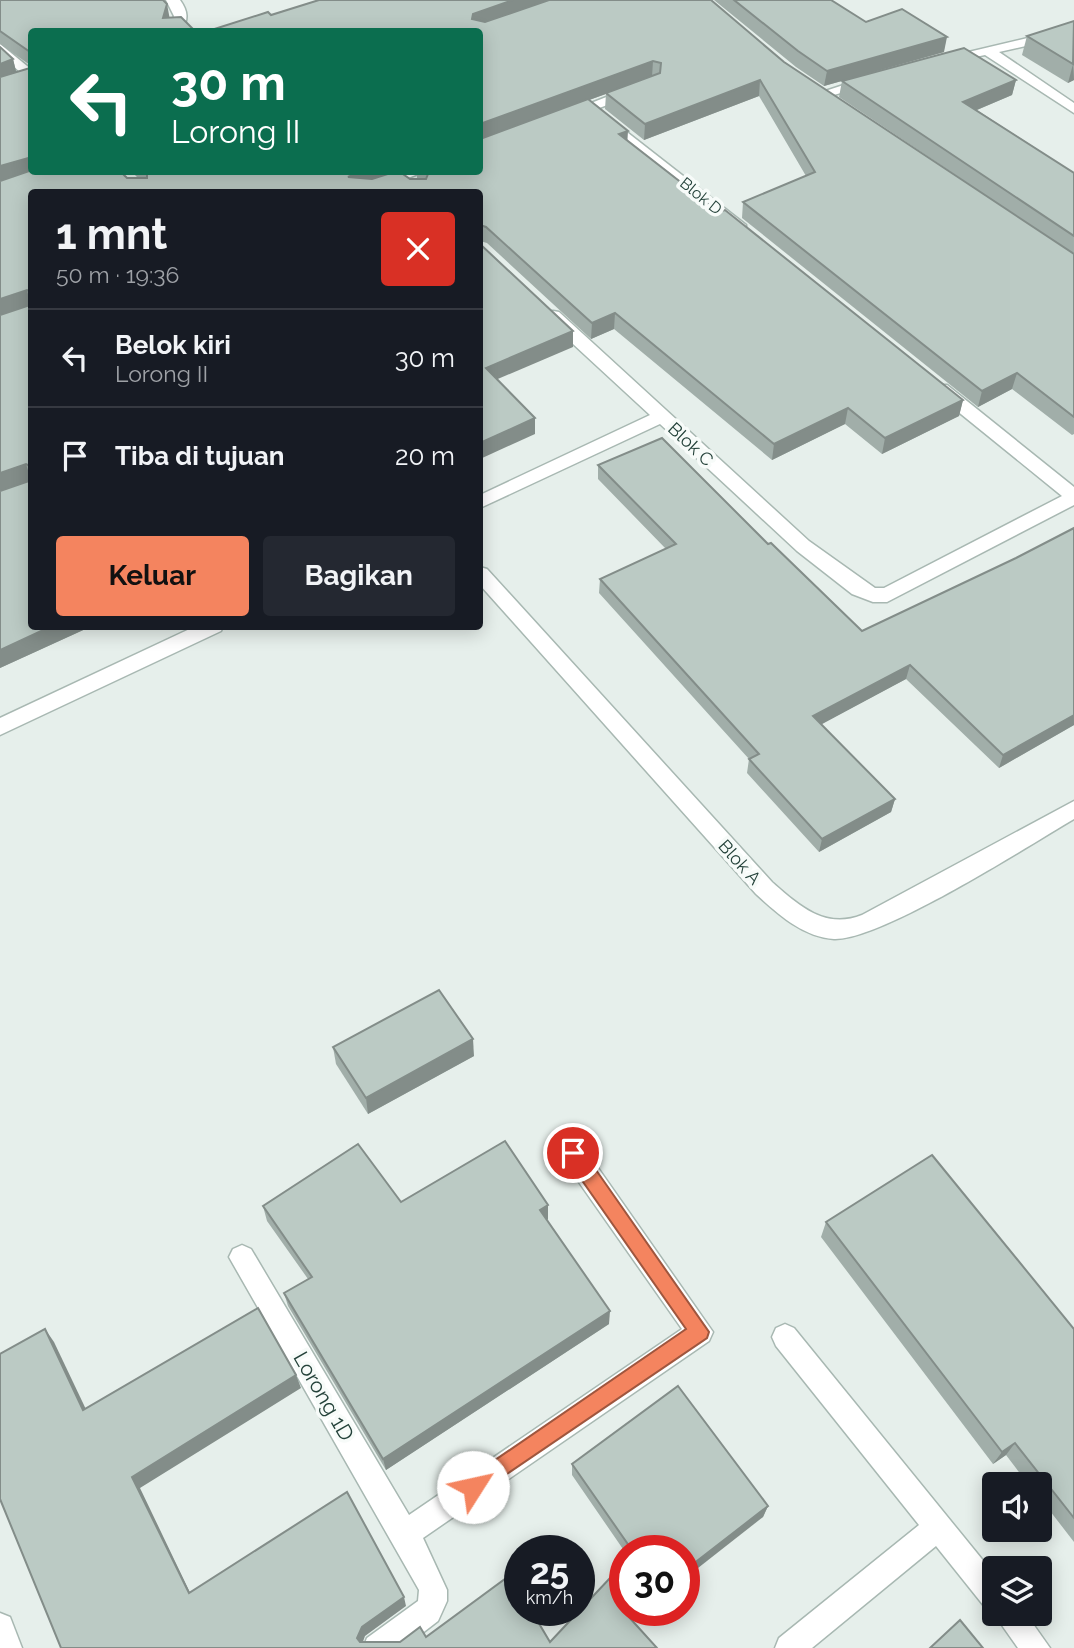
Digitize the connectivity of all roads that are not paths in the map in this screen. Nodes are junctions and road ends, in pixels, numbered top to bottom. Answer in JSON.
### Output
{"nodes":[{"id":1,"x":173,"y":0,"type":"edge"},
{"id":2,"x":177,"y":28,"type":"edge"},
{"id":3,"x":1074,"y":31,"type":"edge"},
{"id":4,"x":0,"y":48,"type":"edge"},
{"id":5,"x":987,"y":50,"type":"junction"},
{"id":6,"x":936,"y":62,"type":"edge"},
{"id":7,"x":28,"y":75,"type":"edge"},
{"id":8,"x":883,"y":77,"type":"edge"},
{"id":9,"x":28,"y":79,"type":"edge"},
{"id":10,"x":10,"y":85,"type":"edge"},
{"id":11,"x":640,"y":88,"type":"edge"},
{"id":12,"x":590,"y":107,"type":"junction"},
{"id":13,"x":1074,"y":109,"type":"edge"},
{"id":14,"x":845,"y":110,"type":"edge"},
{"id":15,"x":553,"y":121,"type":"edge"},
{"id":16,"x":406,"y":175,"type":"edge"},
{"id":17,"x":368,"y":189,"type":"edge"},
{"id":18,"x":751,"y":237,"type":"edge"},
{"id":19,"x":540,"y":304,"type":"edge"},
{"id":20,"x":923,"y":375,"type":"edge"},
{"id":21,"x":662,"y":416,"type":"junction"},
{"id":22,"x":1074,"y":496,"type":"edge"},
{"id":23,"x":483,"y":501,"type":"edge"},
{"id":24,"x":483,"y":577,"type":"edge"},
{"id":25,"x":206,"y":630,"type":"edge"},
{"id":26,"x":0,"y":727,"type":"edge"},
{"id":27,"x":1074,"y":809,"type":"edge"},
{"id":28,"x":573,"y":1153,"type":"dead end"},
{"id":29,"x":242,"y":1258,"type":"dead end"},
{"id":30,"x":785,"y":1337,"type":"dead end"},
{"id":31,"x":938,"y":1527,"type":"junction"},
{"id":32,"x":405,"y":1534,"type":"junction"},
{"id":33,"x":982,"y":1581,"type":"edge"},
{"id":34,"x":1018,"y":1626,"type":"edge"},
{"id":35,"x":0,"y":1627,"type":"edge"},
{"id":36,"x":8,"y":1648,"type":"edge"},
{"id":37,"x":377,"y":1648,"type":"edge"},
{"id":38,"x":789,"y":1648,"type":"edge"},
{"id":39,"x":1036,"y":1648,"type":"edge"}],
"edges":[{"from":1,"to":2,"type":"street"},
{"from":3,"to":5,"type":"street"},
{"from":4,"to":7,"type":"street"},
{"from":5,"to":6,"type":"street"},
{"from":5,"to":13,"type":"street"},
{"from":8,"to":14,"type":"street"},
{"from":9,"to":10,"type":"street"},
{"from":11,"to":12,"type":"street"},
{"from":12,"to":15,"type":"street"},
{"from":12,"to":18,"type":"street","name":"Blok D"},
{"from":16,"to":17,"type":"street"},
{"from":19,"to":21,"type":"street","name":"Blok C"},
{"from":20,"to":22,"type":"street"},
{"from":21,"to":22,"type":"street","name":"Blok C"},
{"from":21,"to":23,"type":"street"},
{"from":24,"to":27,"type":"street","name":"Blok A"},
{"from":25,"to":26,"type":"street"},
{"from":28,"to":32,"type":"street"},
{"from":29,"to":32,"type":"street","name":"Lorong 1D"},
{"from":30,"to":31,"type":"street"},
{"from":31,"to":33,"type":"street"},
{"from":31,"to":38,"type":"street"},
{"from":32,"to":37,"type":"street","name":"Lorong 1D"},
{"from":34,"to":39,"type":"street"},
{"from":35,"to":36,"type":"street"}]}
